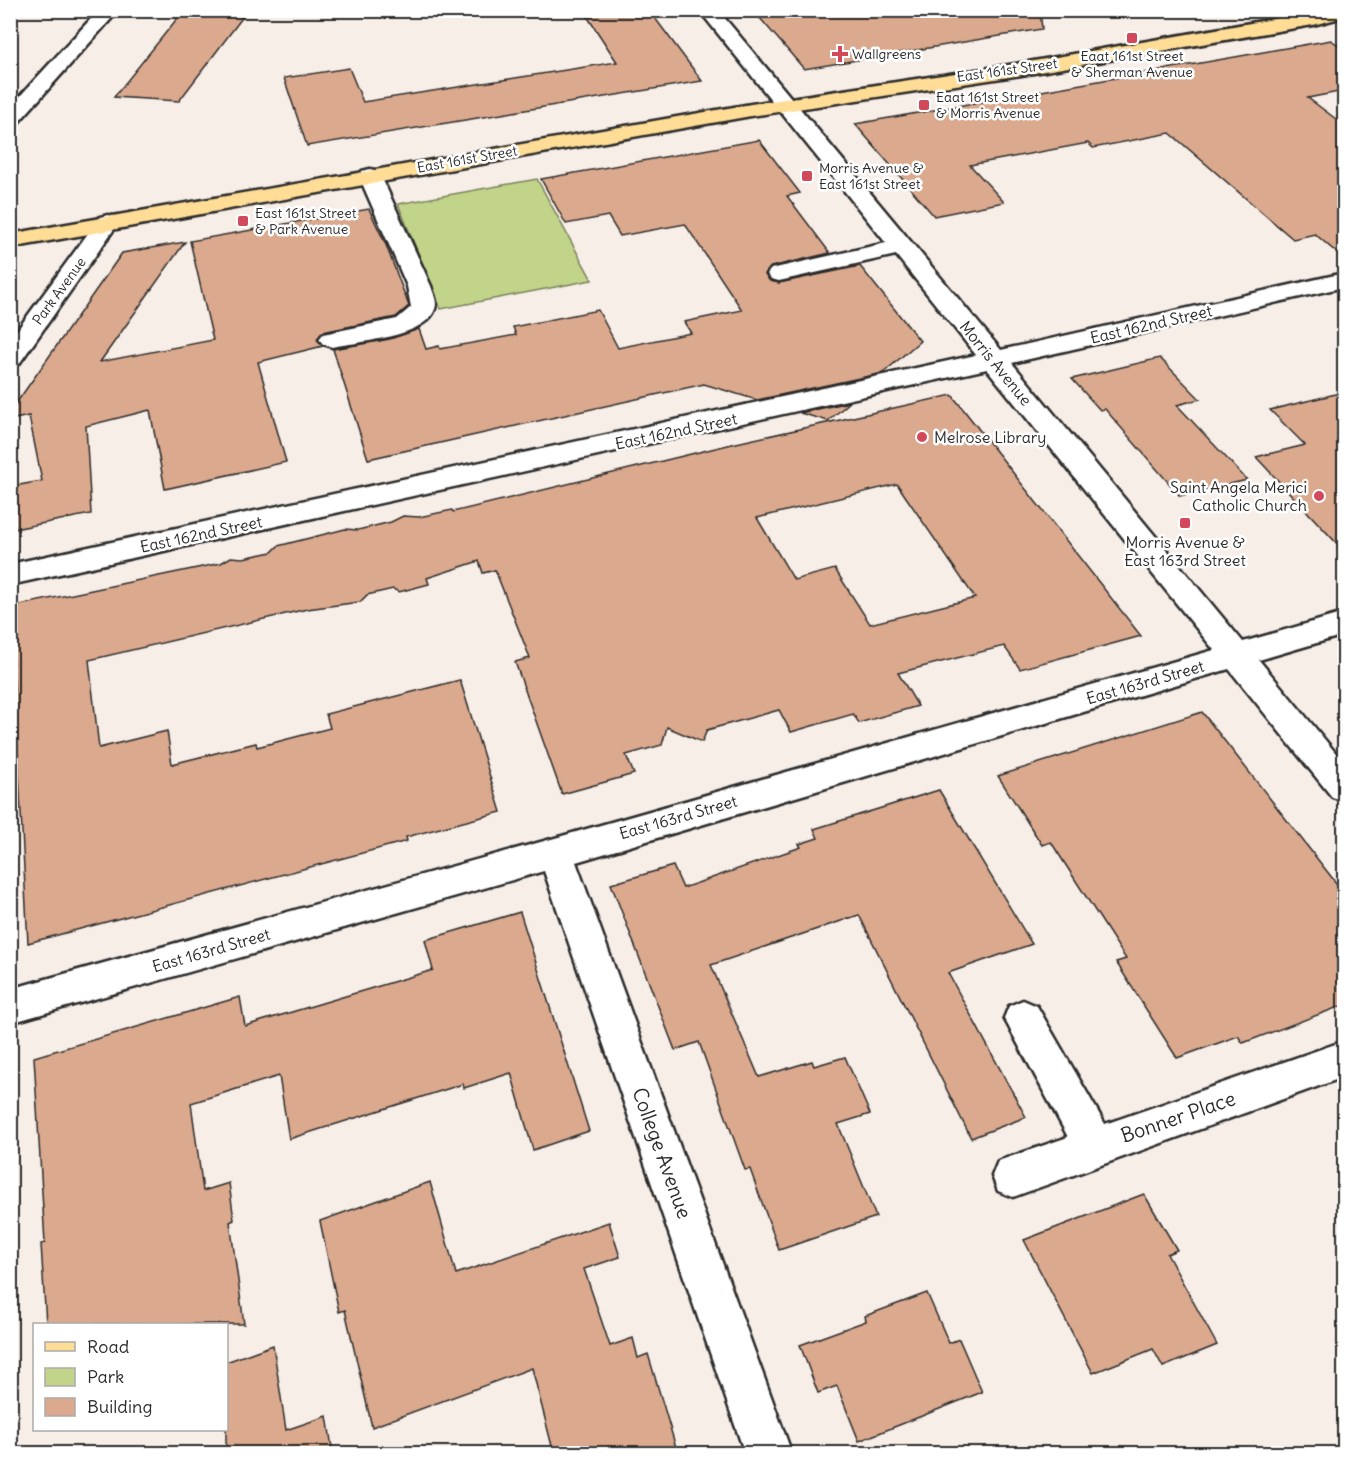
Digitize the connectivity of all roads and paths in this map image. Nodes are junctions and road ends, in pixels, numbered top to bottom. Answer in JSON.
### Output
{"nodes":[{"id":1,"x":110,"y":10,"type":"edge"},
{"id":2,"x":708,"y":10,"type":"edge"},
{"id":3,"x":1255,"y":10,"type":"edge"},
{"id":4,"x":1340,"y":14,"type":"edge"},
{"id":5,"x":925,"y":82,"type":"junction"},
{"id":6,"x":20,"y":99,"type":"edge"},
{"id":7,"x":786,"y":105,"type":"junction"},
{"id":8,"x":10,"y":120,"type":"edge"},
{"id":9,"x":370,"y":176,"type":"junction"},
{"id":10,"x":108,"y":222,"type":"junction"},
{"id":11,"x":10,"y":241,"type":"edge"},
{"id":12,"x":902,"y":248,"type":"junction"},
{"id":13,"x":779,"y":274,"type":"dead end"},
{"id":14,"x":1343,"y":282,"type":"edge"},
{"id":15,"x":332,"y":339,"type":"dead end"},
{"id":16,"x":10,"y":359,"type":"edge"},
{"id":17,"x":993,"y":359,"type":"junction"},
{"id":18,"x":10,"y":575,"type":"edge"},
{"id":19,"x":1344,"y":624,"type":"edge"},
{"id":20,"x":1236,"y":656,"type":"junction"},
{"id":21,"x":1344,"y":787,"type":"edge"},
{"id":22,"x":555,"y":853,"type":"junction"},
{"id":23,"x":10,"y":1006,"type":"edge"},
{"id":24,"x":1023,"y":1018,"type":"dead end"},
{"id":25,"x":1344,"y":1059,"type":"edge"},
{"id":26,"x":1095,"y":1146,"type":"junction"},
{"id":27,"x":1013,"y":1176,"type":"dead end"},
{"id":28,"x":769,"y":1454,"type":"edge"}],
"edges":[{"from":1,"to":6,"type":"street"},
{"from":2,"to":7,"type":"street","name":"Morris Avenue"},
{"from":3,"to":5,"type":"main road","name":"East 161st Street"},
{"from":4,"to":5,"type":"main road","name":"East 161st Street"},
{"from":5,"to":7,"type":"main road","name":"East 161st Street"},
{"from":6,"to":8,"type":"street"},
{"from":7,"to":9,"type":"main road","name":"East 161st Street"},
{"from":7,"to":12,"type":"street","name":"Morris Avenue"},
{"from":9,"to":10,"type":"main road","name":"East 161st Street"},
{"from":9,"to":15,"type":"street"},
{"from":10,"to":11,"type":"main road","name":"East 161st Street"},
{"from":10,"to":16,"type":"street","name":"Park Avenue"},
{"from":12,"to":13,"type":"street"},
{"from":12,"to":17,"type":"street","name":"Morris Avenue"},
{"from":14,"to":17,"type":"street","name":"East 162nd Street"},
{"from":17,"to":18,"type":"street","name":"East 162nd Street"},
{"from":17,"to":20,"type":"street","name":"Morris Avenue"},
{"from":19,"to":20,"type":"street","name":"East 163rd Street"},
{"from":20,"to":21,"type":"street","name":"Morris Avenue"},
{"from":20,"to":22,"type":"street","name":"East 163rd Street"},
{"from":22,"to":23,"type":"street","name":"East 163rd Street"},
{"from":22,"to":28,"type":"street","name":"College Avenue"},
{"from":24,"to":26,"type":"street"},
{"from":25,"to":26,"type":"street","name":"Bonner Place"},
{"from":26,"to":27,"type":"street","name":"Bonner Place"}]}
